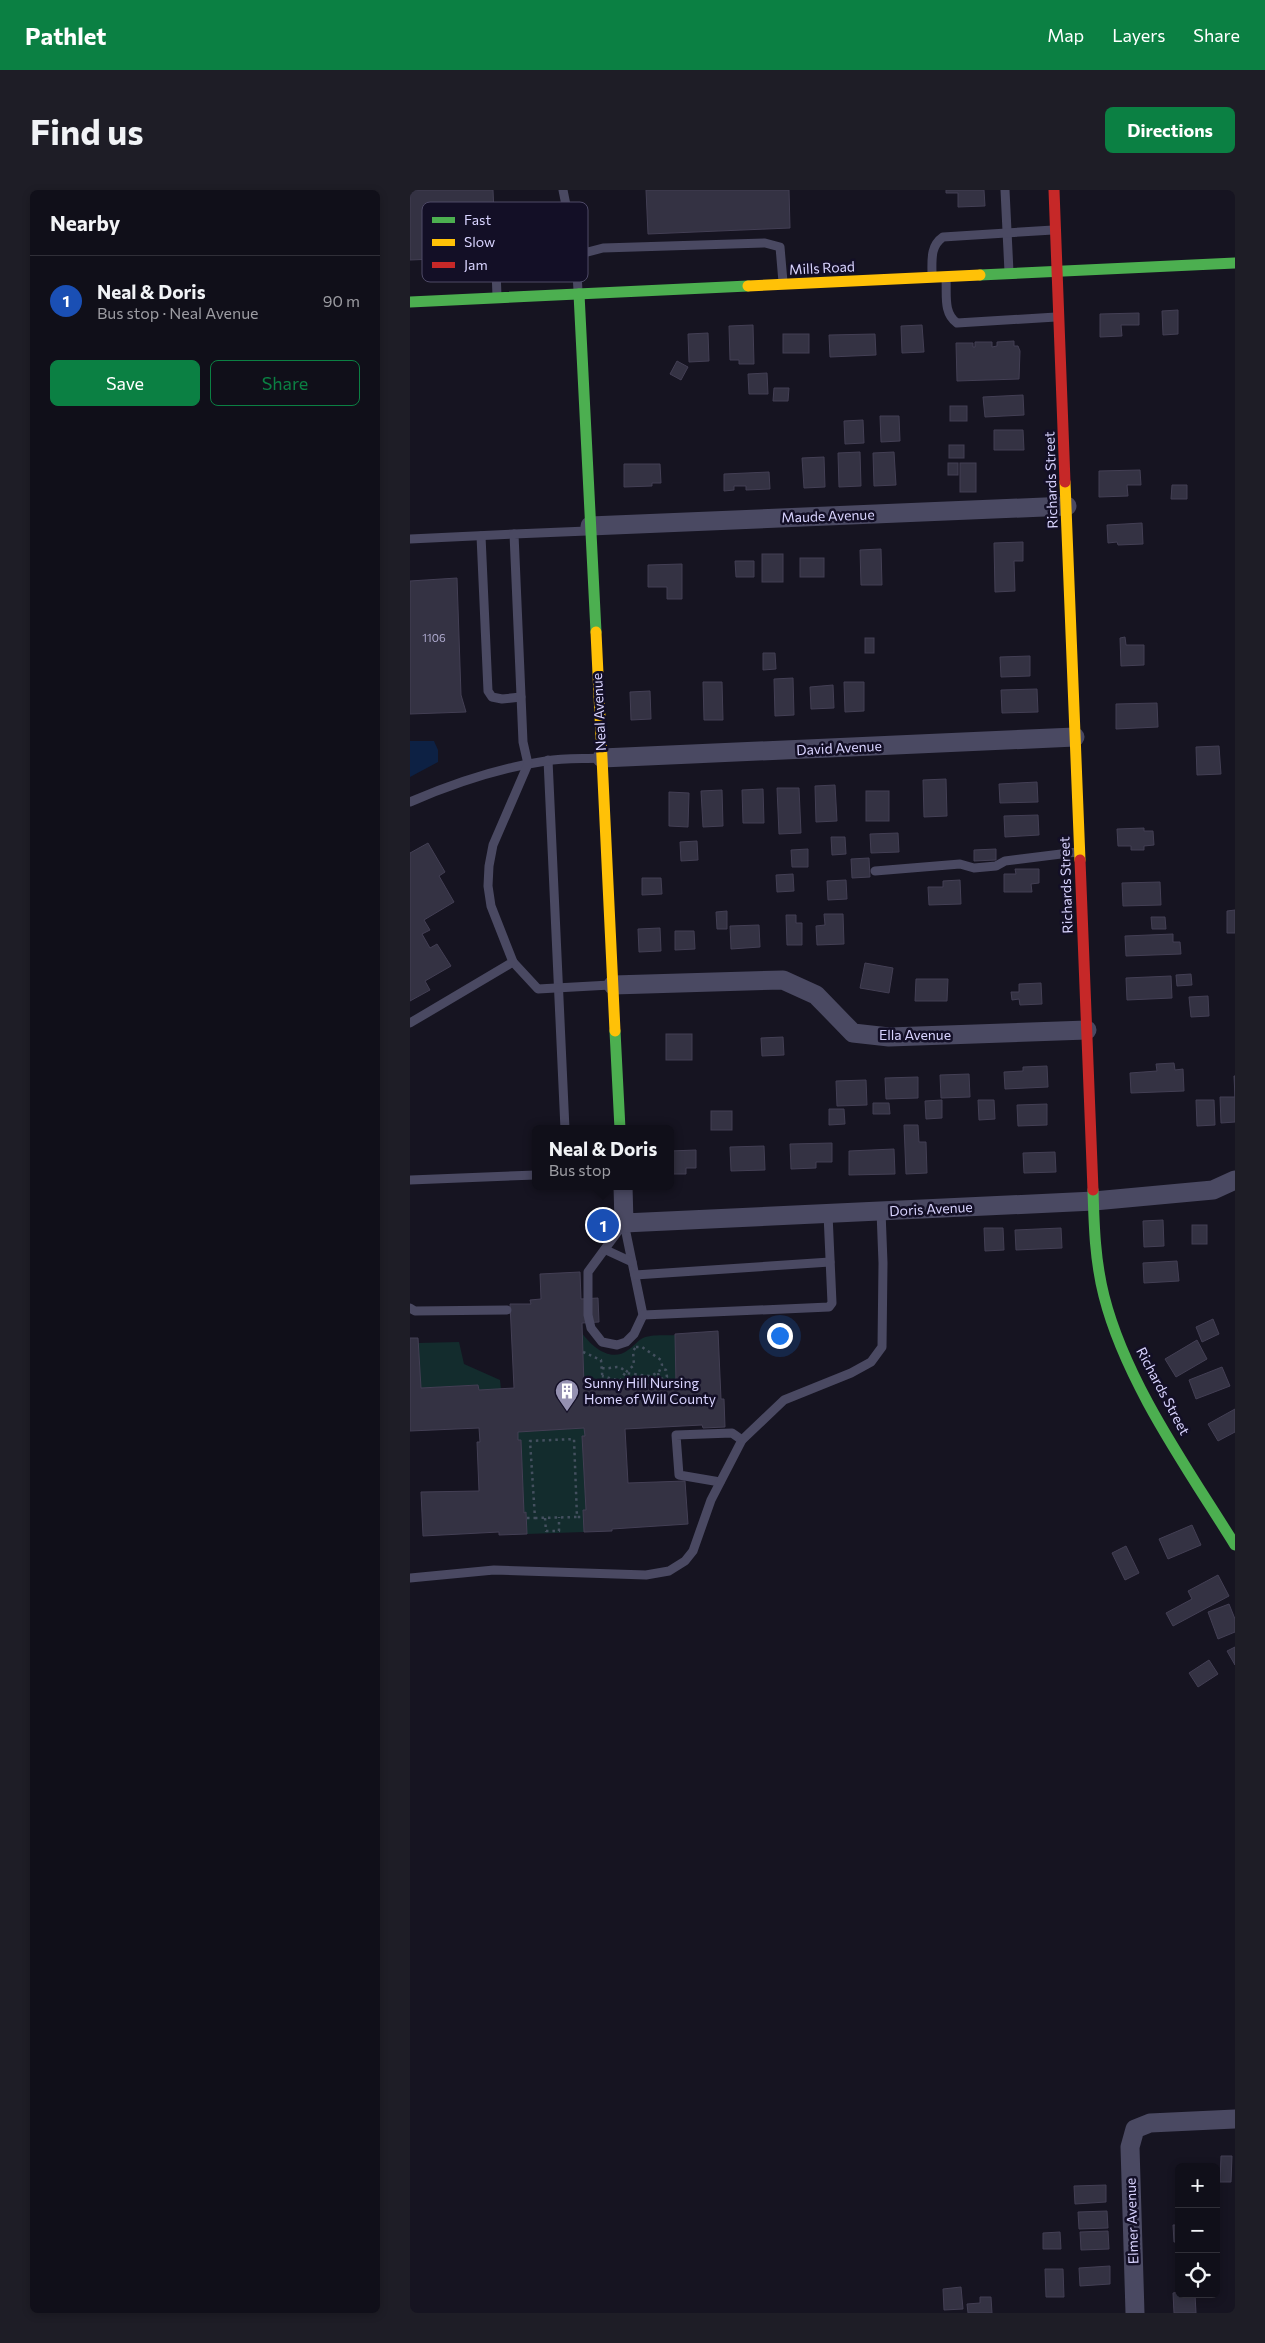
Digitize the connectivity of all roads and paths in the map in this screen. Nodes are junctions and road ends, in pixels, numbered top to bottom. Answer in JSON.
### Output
{"nodes":[{"id":1,"x":1004,"y":190,"type":"edge"},
{"id":2,"x":1054,"y":190,"type":"edge"},
{"id":3,"x":1055,"y":230,"type":"junction"},
{"id":4,"x":1006,"y":233,"type":"junction"},
{"id":5,"x":588,"y":252,"type":"edge"},
{"id":6,"x":1235,"y":263,"type":"edge"},
{"id":7,"x":1057,"y":271,"type":"junction"},
{"id":8,"x":1009,"y":274,"type":"junction"},
{"id":9,"x":932,"y":277,"type":"junction"},
{"id":10,"x":946,"y":277,"type":"junction"},
{"id":11,"x":497,"y":282,"type":"edge"},
{"id":12,"x":577,"y":282,"type":"edge"},
{"id":13,"x":784,"y":285,"type":"junction"},
{"id":14,"x":578,"y":294,"type":"junction"},
{"id":15,"x":498,"y":298,"type":"junction"},
{"id":16,"x":410,"y":302,"type":"edge"},
{"id":17,"x":1059,"y":317,"type":"junction"},
{"id":18,"x":1067,"y":506,"type":"junction"},
{"id":19,"x":590,"y":528,"type":"junction"},
{"id":20,"x":514,"y":534,"type":"junction"},
{"id":21,"x":481,"y":536,"type":"junction"},
{"id":22,"x":410,"y":539,"type":"edge"},
{"id":23,"x":521,"y":697,"type":"junction"},
{"id":24,"x":1076,"y":737,"type":"junction"},
{"id":25,"x":602,"y":758,"type":"junction"},
{"id":26,"x":548,"y":760,"type":"junction"},
{"id":27,"x":528,"y":764,"type":"junction"},
{"id":28,"x":410,"y":802,"type":"edge"},
{"id":29,"x":1080,"y":852,"type":"junction"},
{"id":30,"x":875,"y":871,"type":"dead end"},
{"id":31,"x":513,"y":962,"type":"junction"},
{"id":32,"x":613,"y":985,"type":"junction"},
{"id":33,"x":559,"y":988,"type":"junction"},
{"id":34,"x":410,"y":1023,"type":"edge"},
{"id":35,"x":1087,"y":1030,"type":"junction"},
{"id":36,"x":565,"y":1125,"type":"edge"},
{"id":37,"x":620,"y":1125,"type":"edge"},
{"id":38,"x":532,"y":1175,"type":"edge"},
{"id":39,"x":410,"y":1180,"type":"edge"},
{"id":40,"x":1235,"y":1180,"type":"edge"},
{"id":41,"x":623,"y":1190,"type":"edge"},
{"id":42,"x":1094,"y":1201,"type":"junction"},
{"id":43,"x":881,"y":1211,"type":"junction"},
{"id":44,"x":828,"y":1214,"type":"junction"},
{"id":45,"x":624,"y":1223,"type":"junction"},
{"id":46,"x":606,"y":1250,"type":"junction"},
{"id":47,"x":632,"y":1262,"type":"junction"},
{"id":48,"x":830,"y":1262,"type":"junction"},
{"id":49,"x":635,"y":1275,"type":"junction"},
{"id":50,"x":410,"y":1308,"type":"edge"},
{"id":51,"x":507,"y":1310,"type":"dead end"},
{"id":52,"x":642,"y":1315,"type":"junction"},
{"id":53,"x":583,"y":1352,"type":"dead end"},
{"id":54,"x":634,"y":1365,"type":"junction"},
{"id":55,"x":602,"y":1368,"type":"junction"},
{"id":56,"x":661,"y":1368,"type":"junction"},
{"id":57,"x":626,"y":1373,"type":"junction"},
{"id":58,"x":658,"y":1373,"type":"junction"},
{"id":59,"x":633,"y":1374,"type":"junction"},
{"id":60,"x":602,"y":1376,"type":"junction"},
{"id":61,"x":603,"y":1385,"type":"dead end"},
{"id":62,"x":742,"y":1440,"type":"junction"},
{"id":63,"x":720,"y":1482,"type":"junction"},
{"id":64,"x":559,"y":1517,"type":"junction"},
{"id":65,"x":577,"y":1517,"type":"junction"},
{"id":66,"x":584,"y":1517,"type":"dead end"},
{"id":67,"x":526,"y":1518,"type":"dead end"},
{"id":68,"x":535,"y":1518,"type":"junction"},
{"id":69,"x":545,"y":1518,"type":"junction"},
{"id":70,"x":1235,"y":1545,"type":"edge"},
{"id":71,"x":410,"y":1578,"type":"edge"},
{"id":72,"x":1235,"y":2120,"type":"edge"},
{"id":73,"x":1135,"y":2313,"type":"edge"}],
"edges":[{"from":1,"to":4,"type":"lane"},
{"from":2,"to":3,"type":"street","name":"Richards Street"},
{"from":3,"to":4,"type":"lane"},
{"from":3,"to":7,"type":"street","name":"Richards Street"},
{"from":4,"to":8,"type":"lane"},
{"from":4,"to":9,"type":"lane"},
{"from":5,"to":13,"type":"lane"},
{"from":6,"to":7,"type":"street","name":"Mills Road"},
{"from":7,"to":8,"type":"street","name":"Mills Road"},
{"from":7,"to":17,"type":"street","name":"Richards Street"},
{"from":8,"to":10,"type":"street","name":"Mills Road"},
{"from":9,"to":10,"type":"street","name":"Mills Road"},
{"from":9,"to":13,"type":"street","name":"Mills Road"},
{"from":10,"to":17,"type":"lane"},
{"from":11,"to":15,"type":"lane"},
{"from":12,"to":14,"type":"lane"},
{"from":13,"to":14,"type":"street","name":"Mills Road"},
{"from":14,"to":15,"type":"street","name":"Mills Road"},
{"from":14,"to":19,"type":"street","name":"Neal Avenue"},
{"from":15,"to":16,"type":"street","name":"Mills Road"},
{"from":17,"to":18,"type":"street","name":"Richards Street"},
{"from":18,"to":19,"type":"street","name":"Maude Avenue"},
{"from":18,"to":24,"type":"street","name":"Richards Street"},
{"from":19,"to":20,"type":"lane"},
{"from":19,"to":25,"type":"street","name":"Neal Avenue"},
{"from":20,"to":21,"type":"lane"},
{"from":20,"to":23,"type":"lane"},
{"from":21,"to":22,"type":"lane"},
{"from":21,"to":23,"type":"lane"},
{"from":23,"to":27,"type":"lane"},
{"from":24,"to":25,"type":"street","name":"David Avenue"},
{"from":24,"to":29,"type":"street","name":"Richards Street"},
{"from":25,"to":26,"type":"lane"},
{"from":25,"to":32,"type":"street","name":"Neal Avenue"},
{"from":26,"to":27,"type":"lane"},
{"from":26,"to":33,"type":"lane"},
{"from":27,"to":28,"type":"lane"},
{"from":27,"to":31,"type":"lane"},
{"from":29,"to":30,"type":"lane"},
{"from":29,"to":35,"type":"street","name":"Richards Street"},
{"from":31,"to":33,"type":"lane"},
{"from":31,"to":34,"type":"lane"},
{"from":32,"to":33,"type":"lane"},
{"from":32,"to":35,"type":"street","name":"Ella Avenue"},
{"from":32,"to":37,"type":"street","name":"Neal Avenue"},
{"from":33,"to":36,"type":"lane"},
{"from":35,"to":42,"type":"street","name":"Richards Street"},
{"from":38,"to":39,"type":"lane"},
{"from":40,"to":42,"type":"street","name":"Doris Avenue"},
{"from":41,"to":45,"type":"street"},
{"from":42,"to":43,"type":"street","name":"Doris Avenue"},
{"from":42,"to":70,"type":"street","name":"Richards Street"},
{"from":43,"to":44,"type":"street","name":"Doris Avenue"},
{"from":43,"to":62,"type":"lane"},
{"from":44,"to":45,"type":"street","name":"Doris Avenue"},
{"from":44,"to":48,"type":"lane"},
{"from":45,"to":46,"type":"lane"},
{"from":45,"to":47,"type":"lane"},
{"from":46,"to":47,"type":"lane"},
{"from":46,"to":52,"type":"lane"},
{"from":47,"to":49,"type":"lane"},
{"from":48,"to":49,"type":"lane"},
{"from":48,"to":52,"type":"lane"},
{"from":49,"to":52,"type":"lane"},
{"from":50,"to":51,"type":"lane"},
{"from":53,"to":55,"type":"path"},
{"from":54,"to":56,"type":"path"},
{"from":54,"to":57,"type":"path"},
{"from":54,"to":59,"type":"path"},
{"from":55,"to":57,"type":"path"},
{"from":55,"to":60,"type":"path"},
{"from":56,"to":58,"type":"path"},
{"from":56,"to":58,"type":"path"},
{"from":57,"to":59,"type":"path"},
{"from":57,"to":60,"type":"path"},
{"from":58,"to":59,"type":"path"},
{"from":60,"to":61,"type":"path"},
{"from":62,"to":63,"type":"lane"},
{"from":62,"to":63,"type":"lane"},
{"from":63,"to":71,"type":"lane"},
{"from":64,"to":65,"type":"path"},
{"from":64,"to":69,"type":"path"},
{"from":64,"to":69,"type":"path"},
{"from":65,"to":66,"type":"path"},
{"from":65,"to":68,"type":"path"},
{"from":67,"to":68,"type":"path"},
{"from":68,"to":69,"type":"path"},
{"from":72,"to":73,"type":"street","name":"Elmer Avenue"}]}
